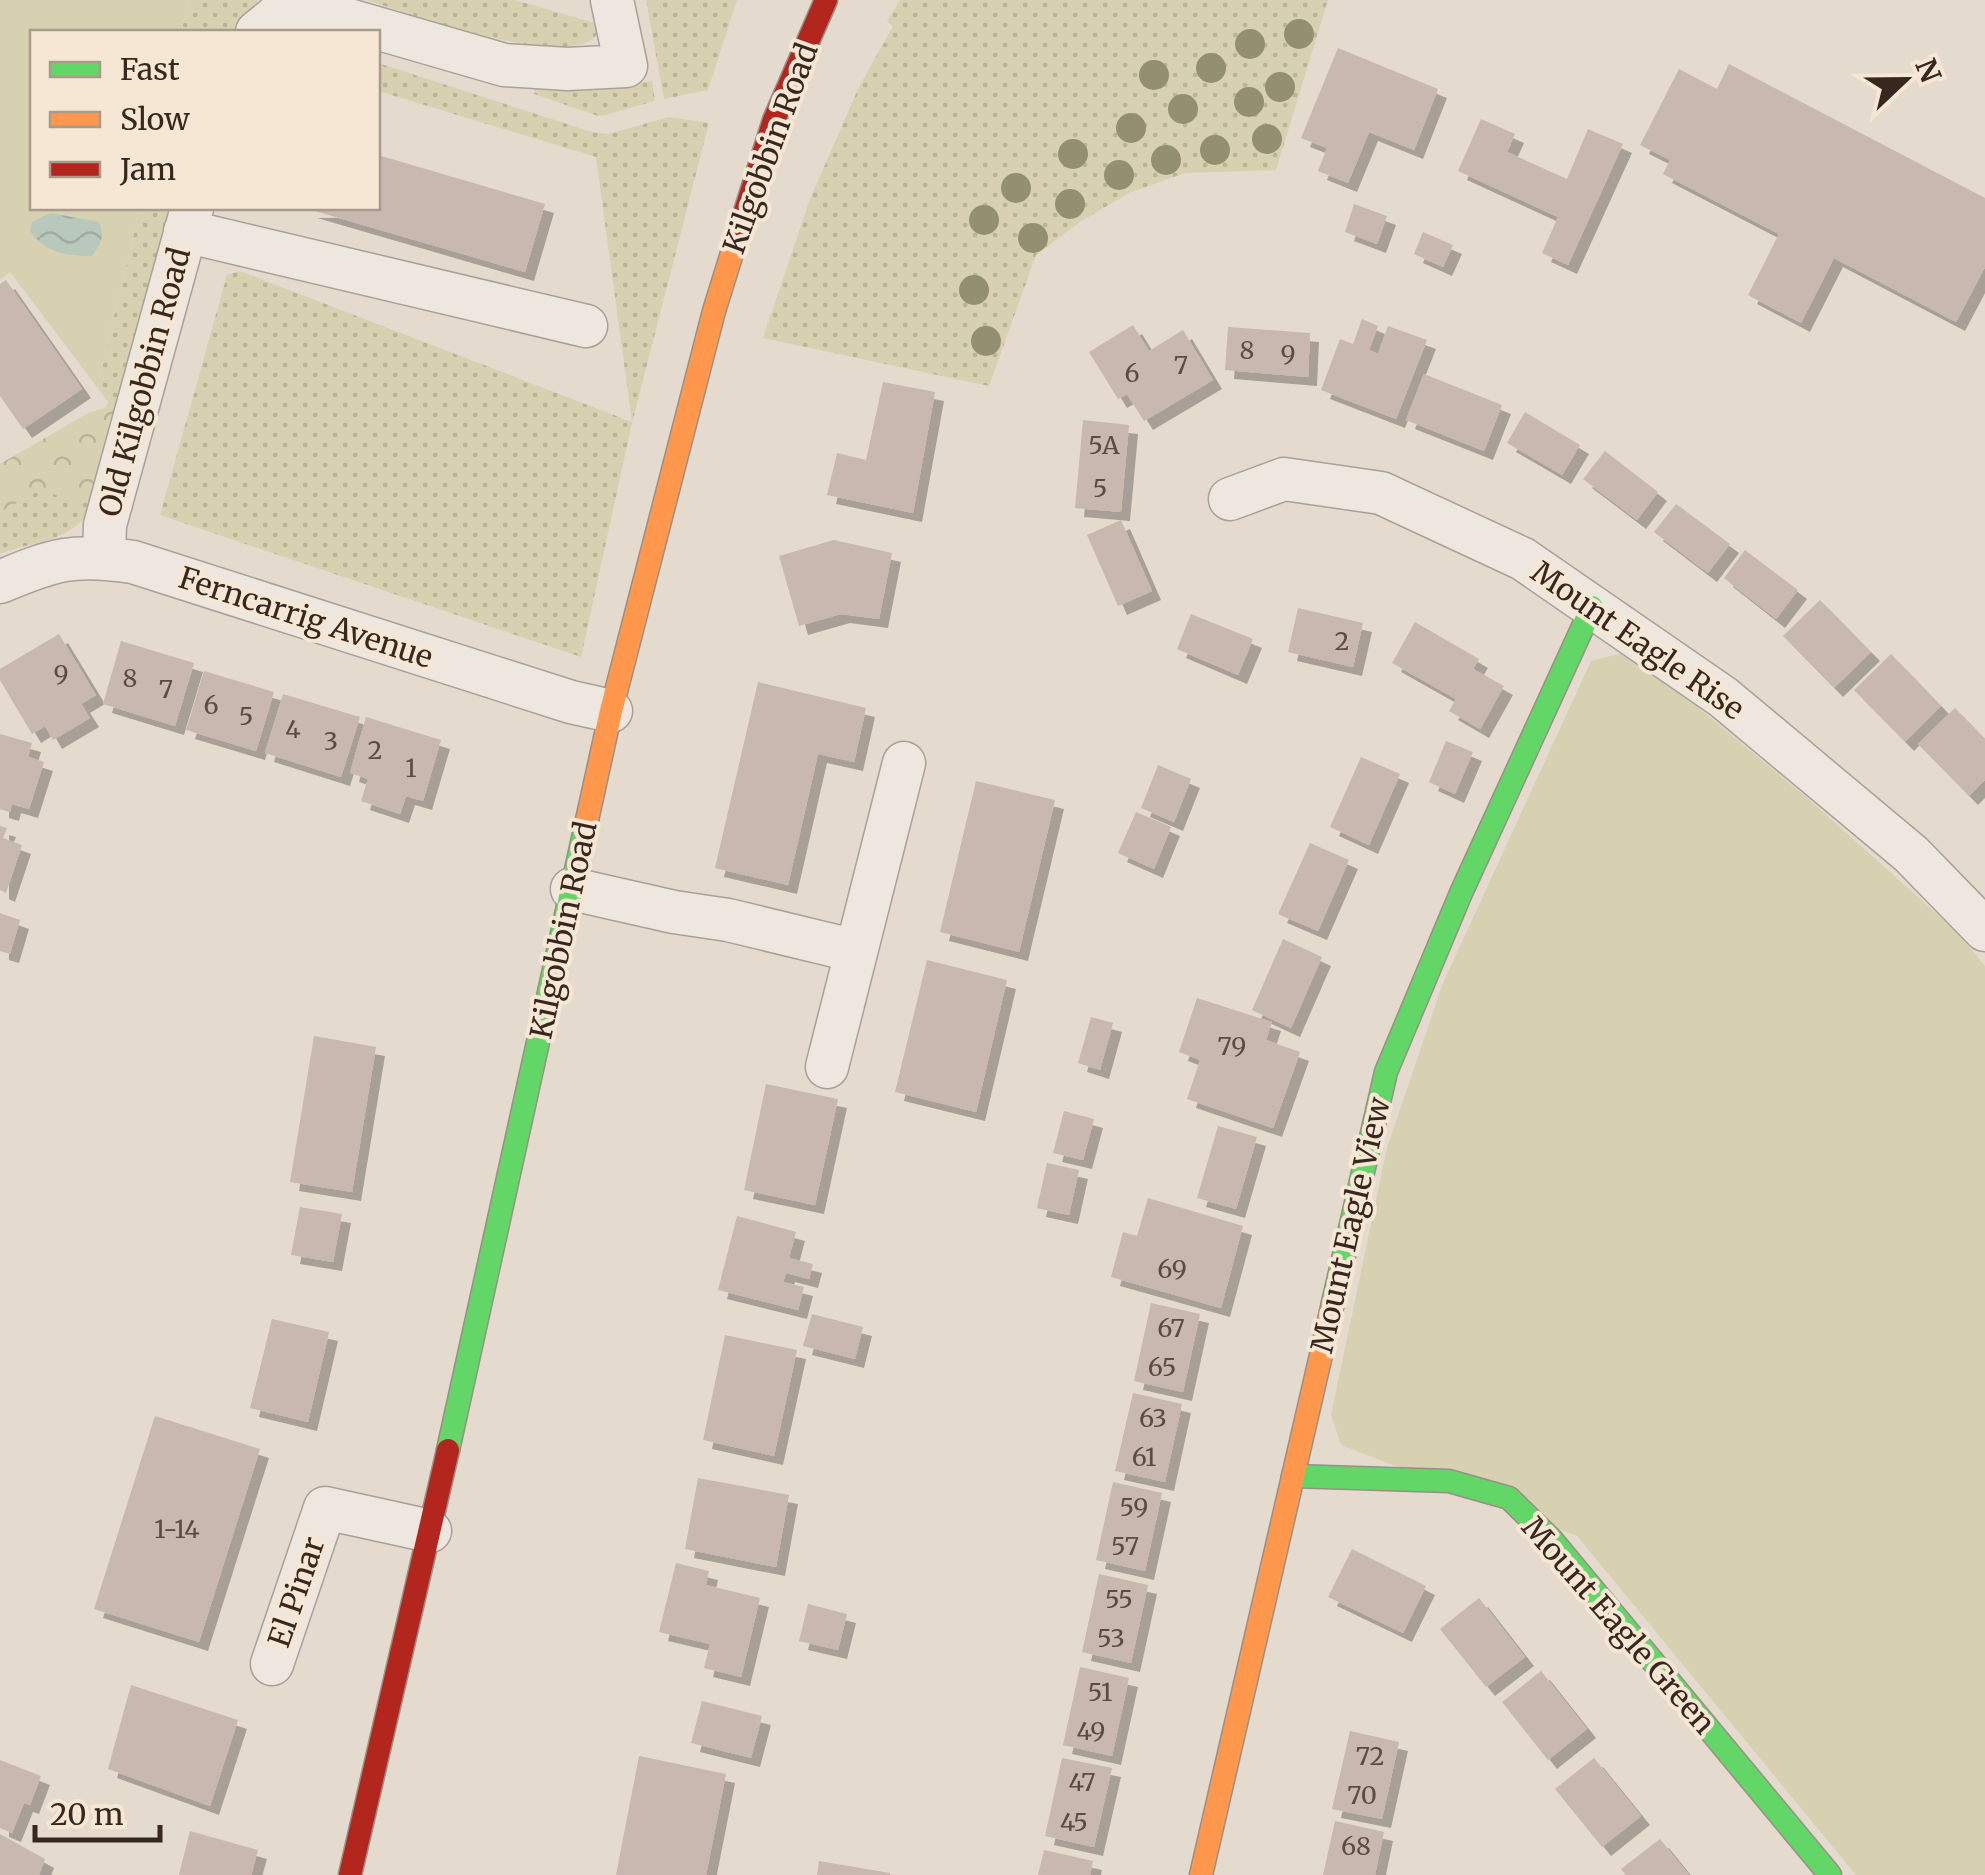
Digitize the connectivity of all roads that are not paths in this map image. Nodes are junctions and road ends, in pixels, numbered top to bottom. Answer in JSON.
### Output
{"nodes":[{"id":1,"x":612,"y":0,"type":"edge"},
{"id":2,"x":826,"y":0,"type":"edge"},
{"id":3,"x":259,"y":30,"type":"edge"},
{"id":4,"x":188,"y":219,"type":"edge"},
{"id":5,"x":586,"y":326,"type":"dead end"},
{"id":6,"x":1230,"y":499,"type":"dead end"},
{"id":7,"x":104,"y":558,"type":"junction"},
{"id":8,"x":0,"y":582,"type":"edge"},
{"id":9,"x":1592,"y":606,"type":"junction"},
{"id":10,"x":611,"y":711,"type":"junction"},
{"id":11,"x":904,"y":763,"type":"dead end"},
{"id":12,"x":572,"y":889,"type":"junction"},
{"id":13,"x":1985,"y":930,"type":"edge"},
{"id":14,"x":856,"y":951,"type":"junction"},
{"id":15,"x":827,"y":1067,"type":"dead end"},
{"id":16,"x":1292,"y":1476,"type":"junction"},
{"id":17,"x":430,"y":1531,"type":"junction"},
{"id":18,"x":272,"y":1664,"type":"dead end"},
{"id":19,"x":350,"y":1875,"type":"edge"},
{"id":20,"x":1201,"y":1875,"type":"edge"},
{"id":21,"x":1830,"y":1875,"type":"edge"}],
"edges":[{"from":1,"to":3,"type":"street"},
{"from":2,"to":10,"type":"street","name":"Kilgobbin Road"},
{"from":4,"to":5,"type":"street"},
{"from":4,"to":7,"type":"street","name":"Old Kilgobbin Road"},
{"from":6,"to":9,"type":"street","name":"Mount Eagle Rise"},
{"from":7,"to":8,"type":"street","name":"Ferncarrig Avenue"},
{"from":7,"to":10,"type":"street","name":"Ferncarrig Avenue"},
{"from":9,"to":13,"type":"street","name":"Mount Eagle Rise"},
{"from":9,"to":16,"type":"street","name":"Mount Eagle View"},
{"from":10,"to":12,"type":"street","name":"Kilgobbin Road"},
{"from":11,"to":14,"type":"street"},
{"from":12,"to":14,"type":"street"},
{"from":12,"to":17,"type":"street","name":"Kilgobbin Road"},
{"from":14,"to":15,"type":"street"},
{"from":16,"to":20,"type":"street","name":"Mount Eagle View"},
{"from":16,"to":21,"type":"street","name":"Mount Eagle Green"},
{"from":17,"to":18,"type":"street","name":"El Pinar"},
{"from":17,"to":19,"type":"street","name":"Kilgobbin Road"}]}
